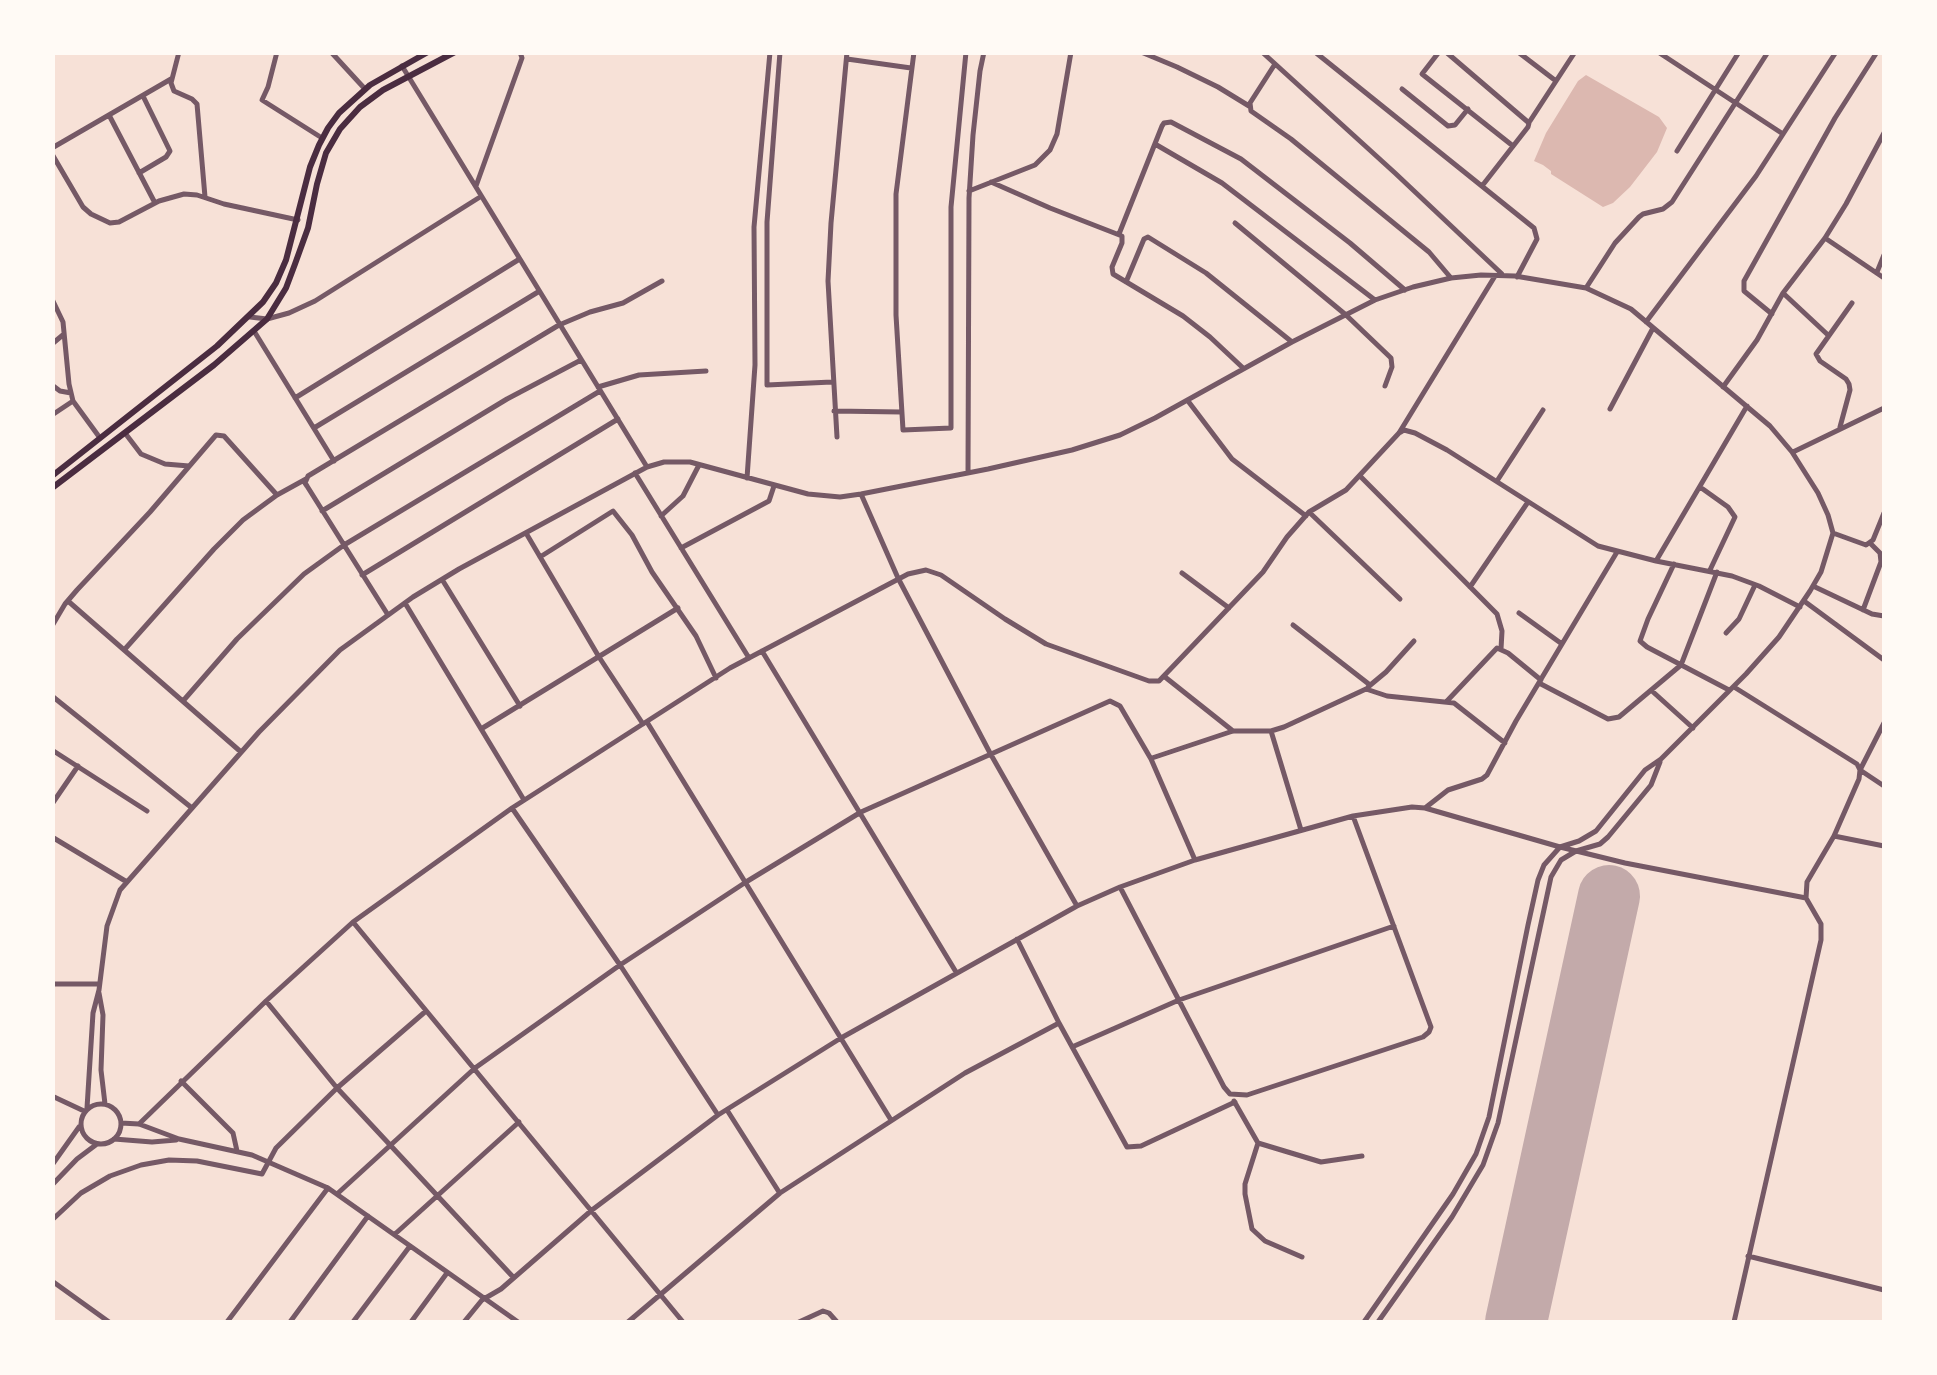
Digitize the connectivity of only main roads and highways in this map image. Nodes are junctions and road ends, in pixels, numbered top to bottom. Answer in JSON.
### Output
{"nodes":[{"id":1,"x":428,"y":52,"type":"edge"},
{"id":2,"x":455,"y":52,"type":"edge"},
{"id":3,"x":52,"y":476,"type":"edge"},
{"id":4,"x":52,"y":488,"type":"edge"}],
"edges":[{"from":1,"to":3,"type":"main road"},
{"from":2,"to":4,"type":"main road"}]}
